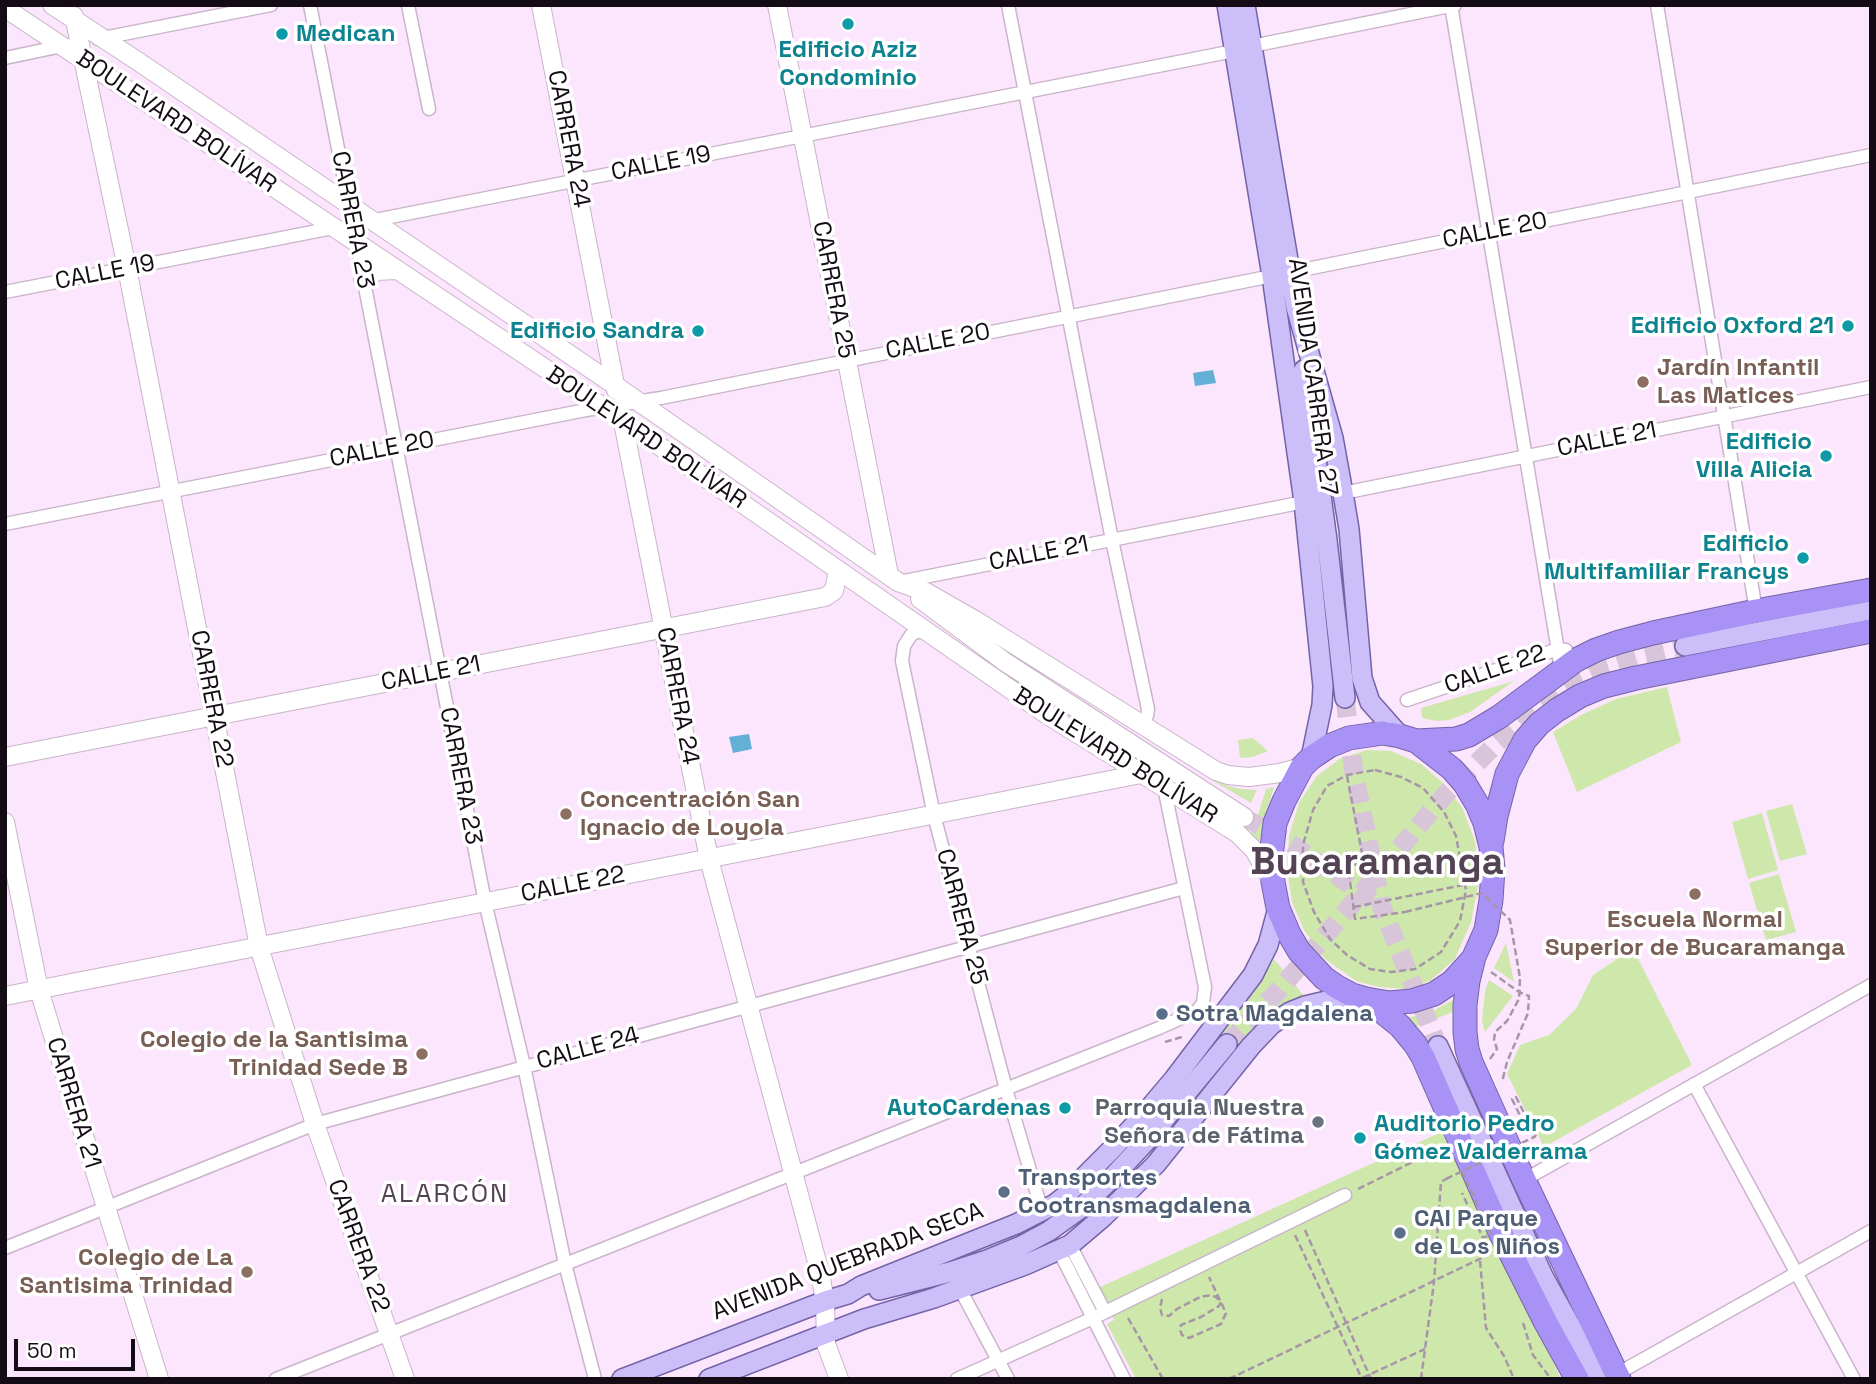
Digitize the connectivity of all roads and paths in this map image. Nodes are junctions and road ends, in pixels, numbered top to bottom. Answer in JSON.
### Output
{"nodes":[{"id":1,"x":52,"y":5,"type":"edge"},
{"id":2,"x":271,"y":5,"type":"edge"},
{"id":3,"x":310,"y":5,"type":"edge"},
{"id":4,"x":408,"y":5,"type":"edge"},
{"id":5,"x":541,"y":5,"type":"edge"},
{"id":6,"x":777,"y":5,"type":"edge"},
{"id":7,"x":1008,"y":5,"type":"edge"},
{"id":8,"x":1227,"y":5,"type":"edge"},
{"id":9,"x":1245,"y":5,"type":"edge"},
{"id":10,"x":1453,"y":5,"type":"edge"},
{"id":11,"x":1657,"y":5,"type":"edge"},
{"id":12,"x":5,"y":8,"type":"edge"},
{"id":13,"x":73,"y":13,"type":"edge"},
{"id":14,"x":103,"y":38,"type":"junction"},
{"id":15,"x":1243,"y":48,"type":"junction"},
{"id":16,"x":75,"y":50,"type":"junction"},
{"id":17,"x":5,"y":58,"type":"edge"},
{"id":18,"x":1025,"y":92,"type":"junction"},
{"id":19,"x":429,"y":108,"type":"dead end"},
{"id":20,"x":802,"y":136,"type":"junction"},
{"id":21,"x":1871,"y":155,"type":"edge"},
{"id":22,"x":576,"y":180,"type":"junction"},
{"id":23,"x":1688,"y":192,"type":"junction"},
{"id":24,"x":349,"y":205,"type":"junction"},
{"id":25,"x":372,"y":221,"type":"junction"},
{"id":26,"x":353,"y":224,"type":"junction"},
{"id":27,"x":334,"y":228,"type":"junction"},
{"id":28,"x":1489,"y":232,"type":"junction"},
{"id":29,"x":357,"y":243,"type":"junction"},
{"id":30,"x":127,"y":268,"type":"junction"},
{"id":31,"x":396,"y":270,"type":"junction"},
{"id":32,"x":1281,"y":274,"type":"junction"},
{"id":33,"x":363,"y":280,"type":"junction"},
{"id":34,"x":5,"y":292,"type":"edge"},
{"id":35,"x":1296,"y":307,"type":"junction"},
{"id":36,"x":1068,"y":316,"type":"junction"},
{"id":37,"x":846,"y":360,"type":"junction"},
{"id":38,"x":616,"y":386,"type":"junction"},
{"id":39,"x":1871,"y":387,"type":"edge"},
{"id":40,"x":621,"y":409,"type":"junction"},
{"id":41,"x":1724,"y":417,"type":"junction"},
{"id":42,"x":396,"y":448,"type":"junction"},
{"id":43,"x":1526,"y":457,"type":"junction"},
{"id":44,"x":171,"y":492,"type":"junction"},
{"id":45,"x":1343,"y":493,"type":"junction"},
{"id":46,"x":1304,"y":502,"type":"junction"},
{"id":47,"x":5,"y":524,"type":"edge"},
{"id":48,"x":1112,"y":540,"type":"junction"},
{"id":49,"x":838,"y":570,"type":"junction"},
{"id":50,"x":894,"y":579,"type":"junction"},
{"id":51,"x":1871,"y":590,"type":"edge"},
{"id":52,"x":1871,"y":610,"type":"edge"},
{"id":53,"x":1756,"y":611,"type":"junction"},
{"id":54,"x":664,"y":628,"type":"junction"},
{"id":55,"x":1871,"y":631,"type":"edge"},
{"id":56,"x":925,"y":632,"type":"junction"},
{"id":57,"x":1685,"y":646,"type":"tunnel mouth"},
{"id":58,"x":1559,"y":659,"type":"junction"},
{"id":59,"x":440,"y":672,"type":"junction"},
{"id":60,"x":1345,"y":698,"type":"tunnel mouth"},
{"id":61,"x":1407,"y":700,"type":"dead end"},
{"id":62,"x":214,"y":716,"type":"junction"},
{"id":63,"x":1140,"y":725,"type":"junction"},
{"id":64,"x":1408,"y":738,"type":"junction"},
{"id":65,"x":5,"y":757,"type":"edge"},
{"id":66,"x":1306,"y":762,"type":"junction"},
{"id":67,"x":1142,"y":774,"type":"junction"},
{"id":68,"x":1347,"y":775,"type":"junction"},
{"id":69,"x":1164,"y":787,"type":"junction"},
{"id":70,"x":934,"y":815,"type":"junction"},
{"id":71,"x":1244,"y":817,"type":"tunnel mouth"},
{"id":72,"x":5,"y":822,"type":"edge"},
{"id":73,"x":1491,"y":847,"type":"junction"},
{"id":74,"x":1346,"y":851,"type":"dead end"},
{"id":75,"x":709,"y":859,"type":"junction"},
{"id":76,"x":1348,"y":866,"type":"junction"},
{"id":77,"x":1273,"y":882,"type":"junction"},
{"id":78,"x":1465,"y":884,"type":"junction"},
{"id":79,"x":1184,"y":888,"type":"junction"},
{"id":80,"x":485,"y":902,"type":"junction"},
{"id":81,"x":1353,"y":907,"type":"junction"},
{"id":82,"x":1278,"y":908,"type":"junction"},
{"id":83,"x":969,"y":946,"type":"junction"},
{"id":84,"x":259,"y":947,"type":"junction"},
{"id":85,"x":1481,"y":964,"type":"junction"},
{"id":86,"x":1871,"y":985,"type":"edge"},
{"id":87,"x":39,"y":990,"type":"junction"},
{"id":88,"x":1519,"y":992,"type":"junction"},
{"id":89,"x":5,"y":996,"type":"edge"},
{"id":90,"x":1359,"y":997,"type":"junction"},
{"id":91,"x":748,"y":1006,"type":"junction"},
{"id":92,"x":1227,"y":1044,"type":"tunnel mouth"},
{"id":93,"x":1438,"y":1046,"type":"tunnel mouth"},
{"id":94,"x":1485,"y":1064,"type":"dead end"},
{"id":95,"x":524,"y":1066,"type":"junction"},
{"id":96,"x":1694,"y":1084,"type":"junction"},
{"id":97,"x":1006,"y":1089,"type":"junction"},
{"id":98,"x":1502,"y":1091,"type":"dead end"},
{"id":99,"x":315,"y":1124,"type":"junction"},
{"id":100,"x":1524,"y":1124,"type":"dead end"},
{"id":101,"x":1460,"y":1139,"type":"junction"},
{"id":102,"x":1462,"y":1171,"type":"junction"},
{"id":103,"x":793,"y":1173,"type":"junction"},
{"id":104,"x":1524,"y":1180,"type":"junction"},
{"id":105,"x":1462,"y":1193,"type":"dead end"},
{"id":106,"x":1345,"y":1195,"type":"joint"},
{"id":107,"x":106,"y":1208,"type":"junction"},
{"id":108,"x":1042,"y":1211,"type":"junction"},
{"id":109,"x":1294,"y":1220,"type":"junction"},
{"id":110,"x":1871,"y":1231,"type":"edge"},
{"id":111,"x":5,"y":1248,"type":"edge"},
{"id":112,"x":1064,"y":1248,"type":"junction"},
{"id":113,"x":1490,"y":1254,"type":"dead end"},
{"id":114,"x":1479,"y":1259,"type":"junction"},
{"id":115,"x":565,"y":1264,"type":"junction"},
{"id":116,"x":1203,"y":1264,"type":"junction"},
{"id":117,"x":1797,"y":1273,"type":"junction"},
{"id":118,"x":1434,"y":1282,"type":"junction"},
{"id":119,"x":960,"y":1289,"type":"junction"},
{"id":120,"x":848,"y":1294,"type":"junction"},
{"id":121,"x":1163,"y":1299,"type":"dead end"},
{"id":122,"x":825,"y":1301,"type":"junction"},
{"id":123,"x":1221,"y":1302,"type":"junction"},
{"id":124,"x":1121,"y":1305,"type":"junction"},
{"id":125,"x":1099,"y":1315,"type":"junction"},
{"id":126,"x":1524,"y":1315,"type":"dead end"},
{"id":127,"x":1347,"y":1323,"type":"junction"},
{"id":128,"x":1338,"y":1327,"type":"junction"},
{"id":129,"x":389,"y":1334,"type":"junction"},
{"id":130,"x":825,"y":1334,"type":"junction"},
{"id":131,"x":1425,"y":1349,"type":"junction"},
{"id":132,"x":998,"y":1360,"type":"junction"},
{"id":133,"x":1370,"y":1377,"type":"edge"},
{"id":134,"x":1612,"y":1377,"type":"edge"},
{"id":135,"x":159,"y":1379,"type":"edge"},
{"id":136,"x":276,"y":1379,"type":"edge"},
{"id":137,"x":405,"y":1379,"type":"edge"},
{"id":138,"x":594,"y":1379,"type":"edge"},
{"id":139,"x":622,"y":1379,"type":"edge"},
{"id":140,"x":709,"y":1379,"type":"edge"},
{"id":141,"x":839,"y":1379,"type":"edge"},
{"id":142,"x":957,"y":1379,"type":"edge"},
{"id":143,"x":1008,"y":1379,"type":"edge"},
{"id":144,"x":1124,"y":1379,"type":"edge"},
{"id":145,"x":1163,"y":1379,"type":"edge"},
{"id":146,"x":1229,"y":1379,"type":"edge"},
{"id":147,"x":1362,"y":1379,"type":"edge"},
{"id":148,"x":1421,"y":1379,"type":"edge"},
{"id":149,"x":1514,"y":1379,"type":"edge"},
{"id":150,"x":1551,"y":1379,"type":"edge"},
{"id":151,"x":1577,"y":1379,"type":"edge"},
{"id":152,"x":1854,"y":1379,"type":"edge"}],
"edges":[{"from":1,"to":13,"type":"street","name":"BOULEVARD BOLÍVAR"},
{"from":2,"to":14,"type":"street"},
{"from":3,"to":24,"type":"street","name":"CARRERA 23"},
{"from":4,"to":19,"type":"street"},
{"from":5,"to":22,"type":"street","name":"CARRERA 24"},
{"from":6,"to":20,"type":"street","name":"CARRERA 25"},
{"from":7,"to":18,"type":"street"},
{"from":8,"to":15,"type":"main road","name":"AVENIDA CARRERA 27"},
{"from":9,"to":15,"type":"main road","name":"AVENIDA CARRERA 27"},
{"from":10,"to":15,"type":"street","name":"CALLE 19"},
{"from":10,"to":28,"type":"street"},
{"from":11,"to":23,"type":"street"},
{"from":12,"to":16,"type":"street","name":"BOULEVARD BOLÍVAR"},
{"from":13,"to":14,"type":"street","name":"BOULEVARD BOLÍVAR"},
{"from":13,"to":16,"type":"street","name":"CARRERA 22"},
{"from":14,"to":16,"type":"street"},
{"from":14,"to":24,"type":"street","name":"BOULEVARD BOLÍVAR"},
{"from":15,"to":18,"type":"street","name":"CALLE 19"},
{"from":15,"to":32,"type":"main road","name":"AVENIDA CARRERA 27"},
{"from":16,"to":17,"type":"street"},
{"from":16,"to":27,"type":"street","name":"BOULEVARD BOLÍVAR"},
{"from":16,"to":30,"type":"street","name":"CARRERA 22"},
{"from":18,"to":20,"type":"street","name":"CALLE 19"},
{"from":18,"to":36,"type":"street"},
{"from":20,"to":22,"type":"street","name":"CALLE 19"},
{"from":20,"to":37,"type":"street","name":"CARRERA 25"},
{"from":21,"to":23,"type":"street","name":"CALLE 20"},
{"from":22,"to":25,"type":"street","name":"CALLE 19"},
{"from":22,"to":38,"type":"street","name":"CARRERA 24"},
{"from":23,"to":28,"type":"street","name":"CALLE 20"},
{"from":23,"to":41,"type":"street"},
{"from":24,"to":25,"type":"street","name":"BOULEVARD BOLÍVAR"},
{"from":24,"to":26,"type":"street","name":"CARRERA 23"},
{"from":25,"to":26,"type":"street","name":"CALLE 19"},
{"from":25,"to":38,"type":"street","name":"BOULEVARD BOLÍVAR"},
{"from":26,"to":27,"type":"street","name":"CALLE 19"},
{"from":26,"to":29,"type":"street","name":"CARRERA 23"},
{"from":27,"to":29,"type":"street","name":"BOULEVARD BOLÍVAR"},
{"from":27,"to":30,"type":"street","name":"CALLE 19"},
{"from":28,"to":32,"type":"street","name":"CALLE 20"},
{"from":28,"to":43,"type":"street"},
{"from":29,"to":31,"type":"street","name":"BOULEVARD BOLÍVAR"},
{"from":29,"to":33,"type":"street","name":"CARRERA 23"},
{"from":30,"to":34,"type":"street","name":"CALLE 19"},
{"from":30,"to":44,"type":"street","name":"CARRERA 22"},
{"from":31,"to":33,"type":"street"},
{"from":31,"to":40,"type":"street","name":"BOULEVARD BOLÍVAR"},
{"from":32,"to":35,"type":"main road","name":"AVENIDA CARRERA 27"},
{"from":32,"to":36,"type":"street","name":"CALLE 20"},
{"from":32,"to":46,"type":"main road","name":"AVENIDA CARRERA 27"},
{"from":33,"to":42,"type":"street","name":"CARRERA 23"},
{"from":35,"to":45,"type":"main road","name":"AVENIDA CARRERA 27"},
{"from":35,"to":60,"type":"main road"},
{"from":36,"to":37,"type":"street","name":"CALLE 20"},
{"from":36,"to":48,"type":"street"},
{"from":37,"to":40,"type":"street","name":"CALLE 20"},
{"from":37,"to":50,"type":"street","name":"CARRERA 25"},
{"from":38,"to":40,"type":"street","name":"CARRERA 24"},
{"from":39,"to":41,"type":"street","name":"CALLE 21"},
{"from":40,"to":42,"type":"street","name":"CALLE 20"},
{"from":40,"to":49,"type":"street","name":"BOULEVARD BOLÍVAR"},
{"from":40,"to":50,"type":"street","name":"BOULEVARD BOLÍVAR"},
{"from":40,"to":54,"type":"street","name":"CARRERA 24"},
{"from":41,"to":43,"type":"street","name":"CALLE 21"},
{"from":41,"to":53,"type":"street"},
{"from":42,"to":44,"type":"street","name":"CALLE 20"},
{"from":42,"to":59,"type":"street","name":"CARRERA 23"},
{"from":43,"to":45,"type":"street","name":"CALLE 21"},
{"from":43,"to":58,"type":"street"},
{"from":44,"to":47,"type":"street","name":"CALLE 20"},
{"from":44,"to":62,"type":"street","name":"CARRERA 22"},
{"from":45,"to":64,"type":"main road","name":"AVENIDA CARRERA 27"},
{"from":46,"to":48,"type":"street","name":"CALLE 21"},
{"from":46,"to":66,"type":"main road","name":"AVENIDA CARRERA 27"},
{"from":48,"to":50,"type":"street","name":"CALLE 21"},
{"from":48,"to":63,"type":"street"},
{"from":49,"to":54,"type":"street","name":"CALLE 21"},
{"from":49,"to":56,"type":"street","name":"BOULEVARD BOLÍVAR"},
{"from":50,"to":63,"type":"street","name":"BOULEVARD BOLÍVAR"},
{"from":50,"to":71,"type":"street"},
{"from":51,"to":53,"type":"highway"},
{"from":52,"to":57,"type":"main road"},
{"from":53,"to":58,"type":"highway"},
{"from":54,"to":59,"type":"street","name":"CALLE 21"},
{"from":54,"to":75,"type":"street","name":"CARRERA 24"},
{"from":55,"to":73,"type":"highway"},
{"from":56,"to":67,"type":"street","name":"BOULEVARD BOLÍVAR"},
{"from":56,"to":70,"type":"street","name":"CARRERA 25"},
{"from":58,"to":61,"type":"street","name":"CALLE 22"},
{"from":58,"to":64,"type":"highway"},
{"from":59,"to":62,"type":"street","name":"CALLE 21"},
{"from":59,"to":80,"type":"street","name":"CARRERA 23"},
{"from":62,"to":65,"type":"street","name":"CALLE 21"},
{"from":62,"to":84,"type":"street","name":"CARRERA 22"},
{"from":63,"to":66,"type":"street","name":"BOULEVARD BOLÍVAR"},
{"from":64,"to":66,"type":"highway"},
{"from":64,"to":73,"type":"highway"},
{"from":66,"to":77,"type":"highway"},
{"from":67,"to":69,"type":"street","name":"BOULEVARD BOLÍVAR"},
{"from":67,"to":70,"type":"street","name":"CALLE 22"},
{"from":68,"to":76,"type":"path"},
{"from":68,"to":78,"type":"path"},
{"from":68,"to":78,"type":"path"},
{"from":69,"to":77,"type":"street","name":"BOULEVARD BOLÍVAR"},
{"from":69,"to":79,"type":"street"},
{"from":70,"to":75,"type":"street","name":"CALLE 22"},
{"from":70,"to":83,"type":"street","name":"CARRERA 25"},
{"from":72,"to":87,"type":"street","name":"CARRERA 21"},
{"from":73,"to":85,"type":"highway"},
{"from":74,"to":76,"type":"path"},
{"from":75,"to":80,"type":"street","name":"CALLE 22"},
{"from":75,"to":91,"type":"street","name":"CARRERA 24"},
{"from":76,"to":81,"type":"path"},
{"from":77,"to":82,"type":"highway"},
{"from":78,"to":81,"type":"path"},
{"from":79,"to":83,"type":"street","name":"CALLE 24"},
{"from":79,"to":97,"type":"street"},
{"from":80,"to":84,"type":"street","name":"CALLE 22"},
{"from":80,"to":95,"type":"street","name":"CARRERA 23"},
{"from":81,"to":88,"type":"path","bridge":true},
{"from":82,"to":90,"type":"highway"},
{"from":82,"to":108,"type":"main road","name":"AVENIDA QUEBRADA SECA"},
{"from":83,"to":91,"type":"street","name":"CALLE 24"},
{"from":83,"to":97,"type":"street","name":"CARRERA 25"},
{"from":84,"to":87,"type":"street","name":"CALLE 22"},
{"from":84,"to":99,"type":"street","name":"CARRERA 22"},
{"from":85,"to":88,"type":"path"},
{"from":85,"to":90,"type":"highway"},
{"from":85,"to":104,"type":"highway"},
{"from":86,"to":96,"type":"street"},
{"from":87,"to":89,"type":"street","name":"CALLE 22"},
{"from":87,"to":107,"type":"street","name":"CARRERA 21"},
{"from":88,"to":94,"type":"path"},
{"from":88,"to":98,"type":"path"},
{"from":90,"to":101,"type":"highway"},
{"from":90,"to":112,"type":"main road"},
{"from":91,"to":95,"type":"street","name":"CALLE 24"},
{"from":91,"to":103,"type":"street","name":"CARRERA 24"},
{"from":92,"to":120,"type":"main road"},
{"from":93,"to":134,"type":"main road"},
{"from":95,"to":99,"type":"street","name":"CALLE 24"},
{"from":95,"to":115,"type":"street","name":"CARRERA 23"},
{"from":96,"to":104,"type":"street"},
{"from":96,"to":117,"type":"street"},
{"from":97,"to":103,"type":"street"},
{"from":97,"to":108,"type":"street","name":"CARRERA 25"},
{"from":99,"to":107,"type":"street","name":"CALLE 24"},
{"from":99,"to":129,"type":"street","name":"CARRERA 22"},
{"from":100,"to":102,"type":"path","bridge":true},
{"from":101,"to":106,"type":"path"},
{"from":101,"to":151,"type":"highway"},
{"from":102,"to":105,"type":"path","bridge":true},
{"from":102,"to":118,"type":"path","bridge":true},
{"from":103,"to":115,"type":"street"},
{"from":103,"to":122,"type":"street","name":"CARRERA 24"},
{"from":104,"to":134,"type":"highway"},
{"from":106,"to":109,"type":"street"},
{"from":107,"to":111,"type":"street","name":"CALLE 24"},
{"from":107,"to":135,"type":"street","name":"CARRERA 21"},
{"from":108,"to":120,"type":"main road","name":"AVENIDA QUEBRADA SECA"},
{"from":109,"to":116,"type":"street"},
{"from":109,"to":127,"type":"path"},
{"from":109,"to":128,"type":"path"},
{"from":110,"to":117,"type":"street"},
{"from":112,"to":119,"type":"main road"},
{"from":112,"to":125,"type":"street"},
{"from":113,"to":114,"type":"path"},
{"from":114,"to":118,"type":"path"},
{"from":114,"to":149,"type":"path"},
{"from":115,"to":129,"type":"street"},
{"from":115,"to":138,"type":"street","name":"CARRERA 23"},
{"from":116,"to":123,"type":"path"},
{"from":116,"to":124,"type":"street"},
{"from":117,"to":134,"type":"street"},
{"from":117,"to":152,"type":"street"},
{"from":118,"to":127,"type":"path"},
{"from":118,"to":131,"type":"path"},
{"from":119,"to":130,"type":"main road"},
{"from":119,"to":132,"type":"street"},
{"from":120,"to":122,"type":"main road","name":"AVENIDA QUEBRADA SECA"},
{"from":121,"to":123,"type":"path"},
{"from":122,"to":130,"type":"street","name":"CARRERA 24"},
{"from":122,"to":139,"type":"main road","name":"AVENIDA QUEBRADA SECA"},
{"from":123,"to":123,"type":"path"},
{"from":124,"to":125,"type":"street"},
{"from":124,"to":145,"type":"path"},
{"from":125,"to":132,"type":"street"},
{"from":125,"to":144,"type":"street"},
{"from":126,"to":150,"type":"path"},
{"from":127,"to":128,"type":"path"},
{"from":127,"to":133,"type":"path"},
{"from":128,"to":146,"type":"path"},
{"from":128,"to":147,"type":"path"},
{"from":129,"to":136,"type":"street"},
{"from":129,"to":137,"type":"street","name":"CARRERA 22"},
{"from":130,"to":140,"type":"main road"},
{"from":130,"to":141,"type":"street","name":"CARRERA 24"},
{"from":131,"to":133,"type":"path"},
{"from":131,"to":148,"type":"path"},
{"from":132,"to":142,"type":"street"},
{"from":132,"to":143,"type":"street"},
{"from":133,"to":147,"type":"path"}]}
